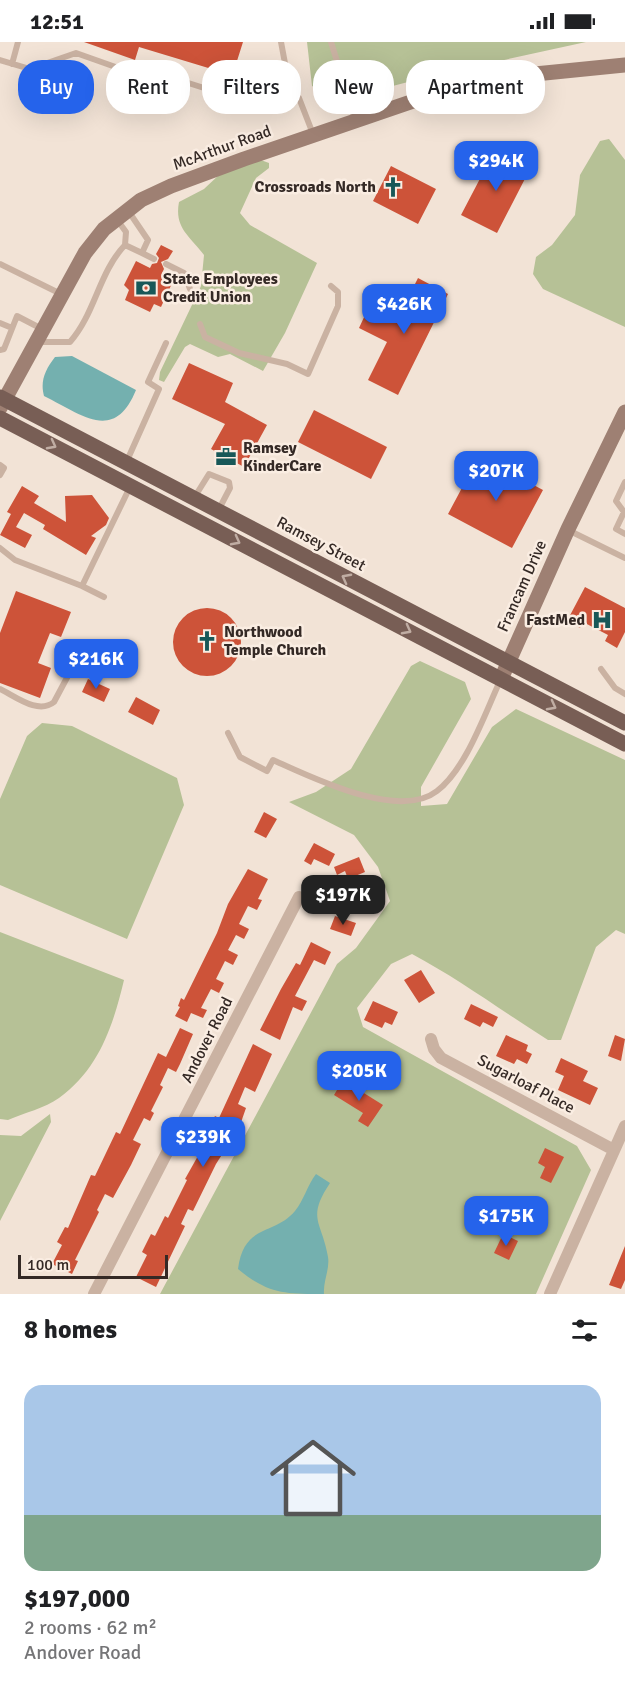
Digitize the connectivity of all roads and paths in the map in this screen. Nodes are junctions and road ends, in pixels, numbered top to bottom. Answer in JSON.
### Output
{"nodes":[{"id":1,"x":18,"y":42,"type":"edge"},
{"id":2,"x":281,"y":42,"type":"edge"},
{"id":3,"x":331,"y":42,"type":"edge"},
{"id":4,"x":0,"y":60,"type":"edge"},
{"id":5,"x":284,"y":60,"type":"edge"},
{"id":6,"x":12,"y":64,"type":"junction"},
{"id":7,"x":625,"y":64,"type":"edge"},
{"id":8,"x":202,"y":87,"type":"edge"},
{"id":9,"x":301,"y":103,"type":"edge"},
{"id":10,"x":355,"y":120,"type":"junction"},
{"id":11,"x":313,"y":134,"type":"junction"},
{"id":12,"x":122,"y":213,"type":"junction"},
{"id":13,"x":125,"y":245,"type":"junction"},
{"id":14,"x":142,"y":253,"type":"junction"},
{"id":15,"x":154,"y":259,"type":"dead end"},
{"id":16,"x":0,"y":264,"type":"edge"},
{"id":17,"x":166,"y":264,"type":"dead end"},
{"id":18,"x":331,"y":286,"type":"dead end"},
{"id":19,"x":190,"y":289,"type":"dead end"},
{"id":20,"x":61,"y":294,"type":"junction"},
{"id":21,"x":0,"y":323,"type":"edge"},
{"id":22,"x":200,"y":324,"type":"dead end"},
{"id":23,"x":12,"y":328,"type":"junction"},
{"id":24,"x":39,"y":336,"type":"junction"},
{"id":25,"x":166,"y":343,"type":"dead end"},
{"id":26,"x":0,"y":350,"type":"edge"},
{"id":27,"x":2,"y":401,"type":"edge"},
{"id":28,"x":625,"y":412,"type":"edge"},
{"id":29,"x":0,"y":418,"type":"edge"},
{"id":30,"x":126,"y":463,"type":"junction"},
{"id":31,"x":0,"y":465,"type":"edge"},
{"id":32,"x":0,"y":475,"type":"edge"},
{"id":33,"x":625,"y":482,"type":"edge"},
{"id":34,"x":131,"y":486,"type":"junction"},
{"id":35,"x":194,"y":498,"type":"junction"},
{"id":36,"x":218,"y":511,"type":"junction"},
{"id":37,"x":568,"y":530,"type":"junction"},
{"id":38,"x":625,"y":534,"type":"edge"},
{"id":39,"x":0,"y":548,"type":"edge"},
{"id":40,"x":625,"y":558,"type":"edge"},
{"id":41,"x":82,"y":586,"type":"junction"},
{"id":42,"x":104,"y":597,"type":"dead end"},
{"id":43,"x":78,"y":657,"type":"dead end"},
{"id":44,"x":508,"y":662,"type":"junction"},
{"id":45,"x":601,"y":669,"type":"dead end"},
{"id":46,"x":501,"y":679,"type":"junction"},
{"id":47,"x":0,"y":689,"type":"edge"},
{"id":48,"x":625,"y":694,"type":"edge"},
{"id":49,"x":625,"y":723,"type":"edge"},
{"id":50,"x":228,"y":733,"type":"dead end"},
{"id":51,"x":625,"y":744,"type":"edge"},
{"id":52,"x":299,"y":897,"type":"dead end"},
{"id":53,"x":431,"y":1039,"type":"dead end"},
{"id":54,"x":625,"y":1125,"type":"edge"},
{"id":55,"x":614,"y":1150,"type":"junction"},
{"id":56,"x":94,"y":1294,"type":"edge"},
{"id":57,"x":550,"y":1294,"type":"edge"}],
"edges":[{"from":1,"to":6,"type":"lane"},
{"from":2,"to":5,"type":"lane"},
{"from":3,"to":10,"type":"lane"},
{"from":4,"to":6,"type":"lane"},
{"from":6,"to":8,"type":"lane"},
{"from":7,"to":10,"type":"main road","name":"McArthur Road"},
{"from":9,"to":11,"type":"lane"},
{"from":10,"to":11,"type":"main road","name":"McArthur Road"},
{"from":11,"to":12,"type":"main road","name":"McArthur Road"},
{"from":12,"to":13,"type":"lane"},
{"from":12,"to":14,"type":"lane"},
{"from":12,"to":20,"type":"main road","name":"McArthur Road"},
{"from":13,"to":14,"type":"lane"},
{"from":13,"to":24,"type":"lane"},
{"from":14,"to":15,"type":"lane"},
{"from":16,"to":20,"type":"lane"},
{"from":17,"to":19,"type":"lane"},
{"from":18,"to":22,"type":"lane"},
{"from":20,"to":24,"type":"main road","name":"McArthur Road"},
{"from":21,"to":23,"type":"lane"},
{"from":23,"to":24,"type":"lane"},
{"from":23,"to":26,"type":"lane"},
{"from":24,"to":27,"type":"main road","name":"McArthur Road"},
{"from":25,"to":30,"type":"lane"},
{"from":27,"to":30,"type":"main road","name":"Ramsey Street"},
{"from":28,"to":37,"type":"main road","name":"Francam Drive"},
{"from":29,"to":34,"type":"main road","one_way":true},
{"from":30,"to":35,"type":"main road","name":"Ramsey Street"},
{"from":31,"to":32,"type":"lane"},
{"from":33,"to":38,"type":"lane"},
{"from":34,"to":41,"type":"lane"},
{"from":34,"to":46,"type":"main road","one_way":true},
{"from":35,"to":36,"type":"main road","name":"Ramsey Street"},
{"from":35,"to":36,"type":"lane"},
{"from":44,"to":36,"type":"main road","name":"Ramsey Street","one_way":true},
{"from":37,"to":40,"type":"lane"},
{"from":37,"to":44,"type":"main road","name":"Francam Drive"},
{"from":39,"to":41,"type":"lane"},
{"from":41,"to":42,"type":"lane"},
{"from":43,"to":47,"type":"lane"},
{"from":44,"to":46,"type":"main road","name":"Francam Drive"},
{"from":44,"to":49,"type":"main road","name":"Ramsey Street"},
{"from":45,"to":48,"type":"lane"},
{"from":46,"to":50,"type":"lane"},
{"from":46,"to":51,"type":"main road","one_way":true},
{"from":52,"to":56,"type":"street","name":"Andover Road"},
{"from":53,"to":55,"type":"street","name":"Sugarloaf Place"},
{"from":54,"to":55,"type":"street"},
{"from":55,"to":57,"type":"street"}]}
